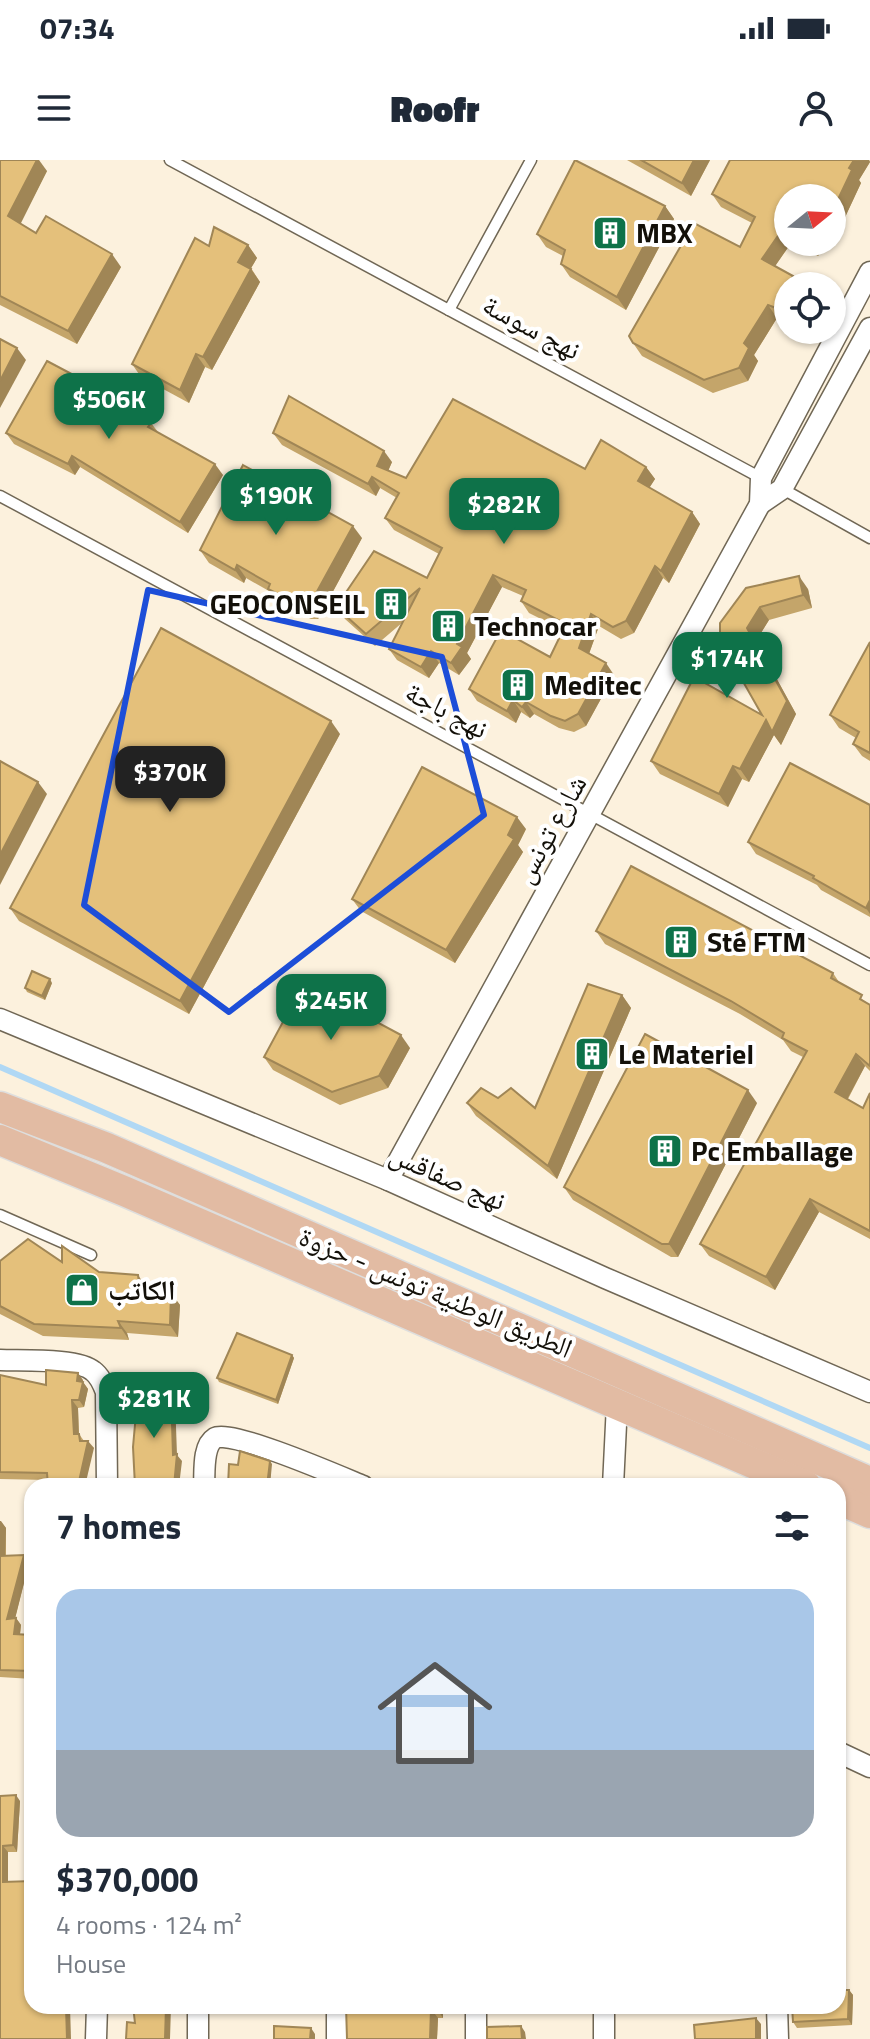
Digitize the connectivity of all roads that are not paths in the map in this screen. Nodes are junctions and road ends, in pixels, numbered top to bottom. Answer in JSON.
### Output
{"nodes":[{"id":1,"x":170,"y":160,"type":"edge"},
{"id":2,"x":531,"y":160,"type":"edge"},
{"id":3,"x":870,"y":272,"type":"edge"},
{"id":4,"x":449,"y":310,"type":"junction"},
{"id":5,"x":870,"y":328,"type":"edge"},
{"id":6,"x":761,"y":478,"type":"junction"},
{"id":7,"x":782,"y":489,"type":"junction"},
{"id":8,"x":0,"y":496,"type":"edge"},
{"id":9,"x":760,"y":504,"type":"junction"},
{"id":10,"x":870,"y":538,"type":"edge"},
{"id":11,"x":590,"y":814,"type":"junction"},
{"id":12,"x":870,"y":965,"type":"edge"},
{"id":13,"x":0,"y":1019,"type":"edge"},
{"id":14,"x":0,"y":1107,"type":"edge"},
{"id":15,"x":0,"y":1140,"type":"edge"},
{"id":16,"x":388,"y":1180,"type":"junction"},
{"id":17,"x":0,"y":1215,"type":"edge"},
{"id":18,"x":91,"y":1255,"type":"dead end"},
{"id":19,"x":0,"y":1360,"type":"edge"},
{"id":20,"x":870,"y":1392,"type":"edge"},
{"id":21,"x":617,"y":1404,"type":"junction"},
{"id":22,"x":107,"y":1478,"type":"edge"},
{"id":23,"x":205,"y":1478,"type":"edge"},
{"id":24,"x":321,"y":1478,"type":"edge"},
{"id":25,"x":613,"y":1478,"type":"edge"},
{"id":26,"x":788,"y":1478,"type":"edge"},
{"id":27,"x":870,"y":1482,"type":"edge"},
{"id":28,"x":846,"y":1502,"type":"edge"},
{"id":29,"x":870,"y":1513,"type":"edge"},
{"id":30,"x":846,"y":1756,"type":"edge"},
{"id":31,"x":870,"y":1767,"type":"edge"},
{"id":32,"x":97,"y":2014,"type":"edge"},
{"id":33,"x":198,"y":2014,"type":"edge"},
{"id":34,"x":337,"y":2014,"type":"edge"},
{"id":35,"x":476,"y":2014,"type":"edge"},
{"id":36,"x":604,"y":2014,"type":"edge"},
{"id":37,"x":777,"y":2014,"type":"edge"},
{"id":38,"x":96,"y":2039,"type":"edge"},
{"id":39,"x":198,"y":2039,"type":"edge"},
{"id":40,"x":337,"y":2039,"type":"edge"},
{"id":41,"x":476,"y":2039,"type":"edge"},
{"id":42,"x":604,"y":2039,"type":"edge"},
{"id":43,"x":778,"y":2039,"type":"edge"}],
"edges":[{"from":1,"to":4,"type":"lane","name":"نهج سوسة"},
{"from":2,"to":4,"type":"lane"},
{"from":3,"to":6,"type":"street"},
{"from":4,"to":6,"type":"lane","name":"نهج سوسة"},
{"from":5,"to":7,"type":"street"},
{"from":6,"to":7,"type":"lane","name":"نهج سوسة"},
{"from":6,"to":9,"type":"street"},
{"from":7,"to":9,"type":"street"},
{"from":7,"to":10,"type":"lane","name":"نهج سوسة"},
{"from":8,"to":11,"type":"lane","name":"نهج باجة"},
{"from":9,"to":11,"type":"street","name":"شارع تونس"},
{"from":11,"to":12,"type":"lane","name":"نهج باجة"},
{"from":11,"to":16,"type":"street","name":"شارع تونس"},
{"from":13,"to":16,"type":"street","name":"نهج صفاقس"},
{"from":14,"to":27,"type":"main road","name":"الطريق الوطنية تونس - حزوة"},
{"from":15,"to":21,"type":"main road","name":"الطريق الوطنية تونس - حزوة"},
{"from":16,"to":20,"type":"street","name":"نهج صفاقس"},
{"from":17,"to":18,"type":"lane"},
{"from":19,"to":22,"type":"street"},
{"from":21,"to":25,"type":"street"},
{"from":21,"to":26,"type":"main road","name":"الطريق الوطنية تونس - حزوة"},
{"from":23,"to":24,"type":"street"},
{"from":28,"to":29,"type":"main road"},
{"from":30,"to":31,"type":"street"},
{"from":32,"to":38,"type":"street"},
{"from":33,"to":39,"type":"street"},
{"from":34,"to":40,"type":"street"},
{"from":35,"to":41,"type":"street"},
{"from":36,"to":42,"type":"street"},
{"from":37,"to":43,"type":"street"}]}
